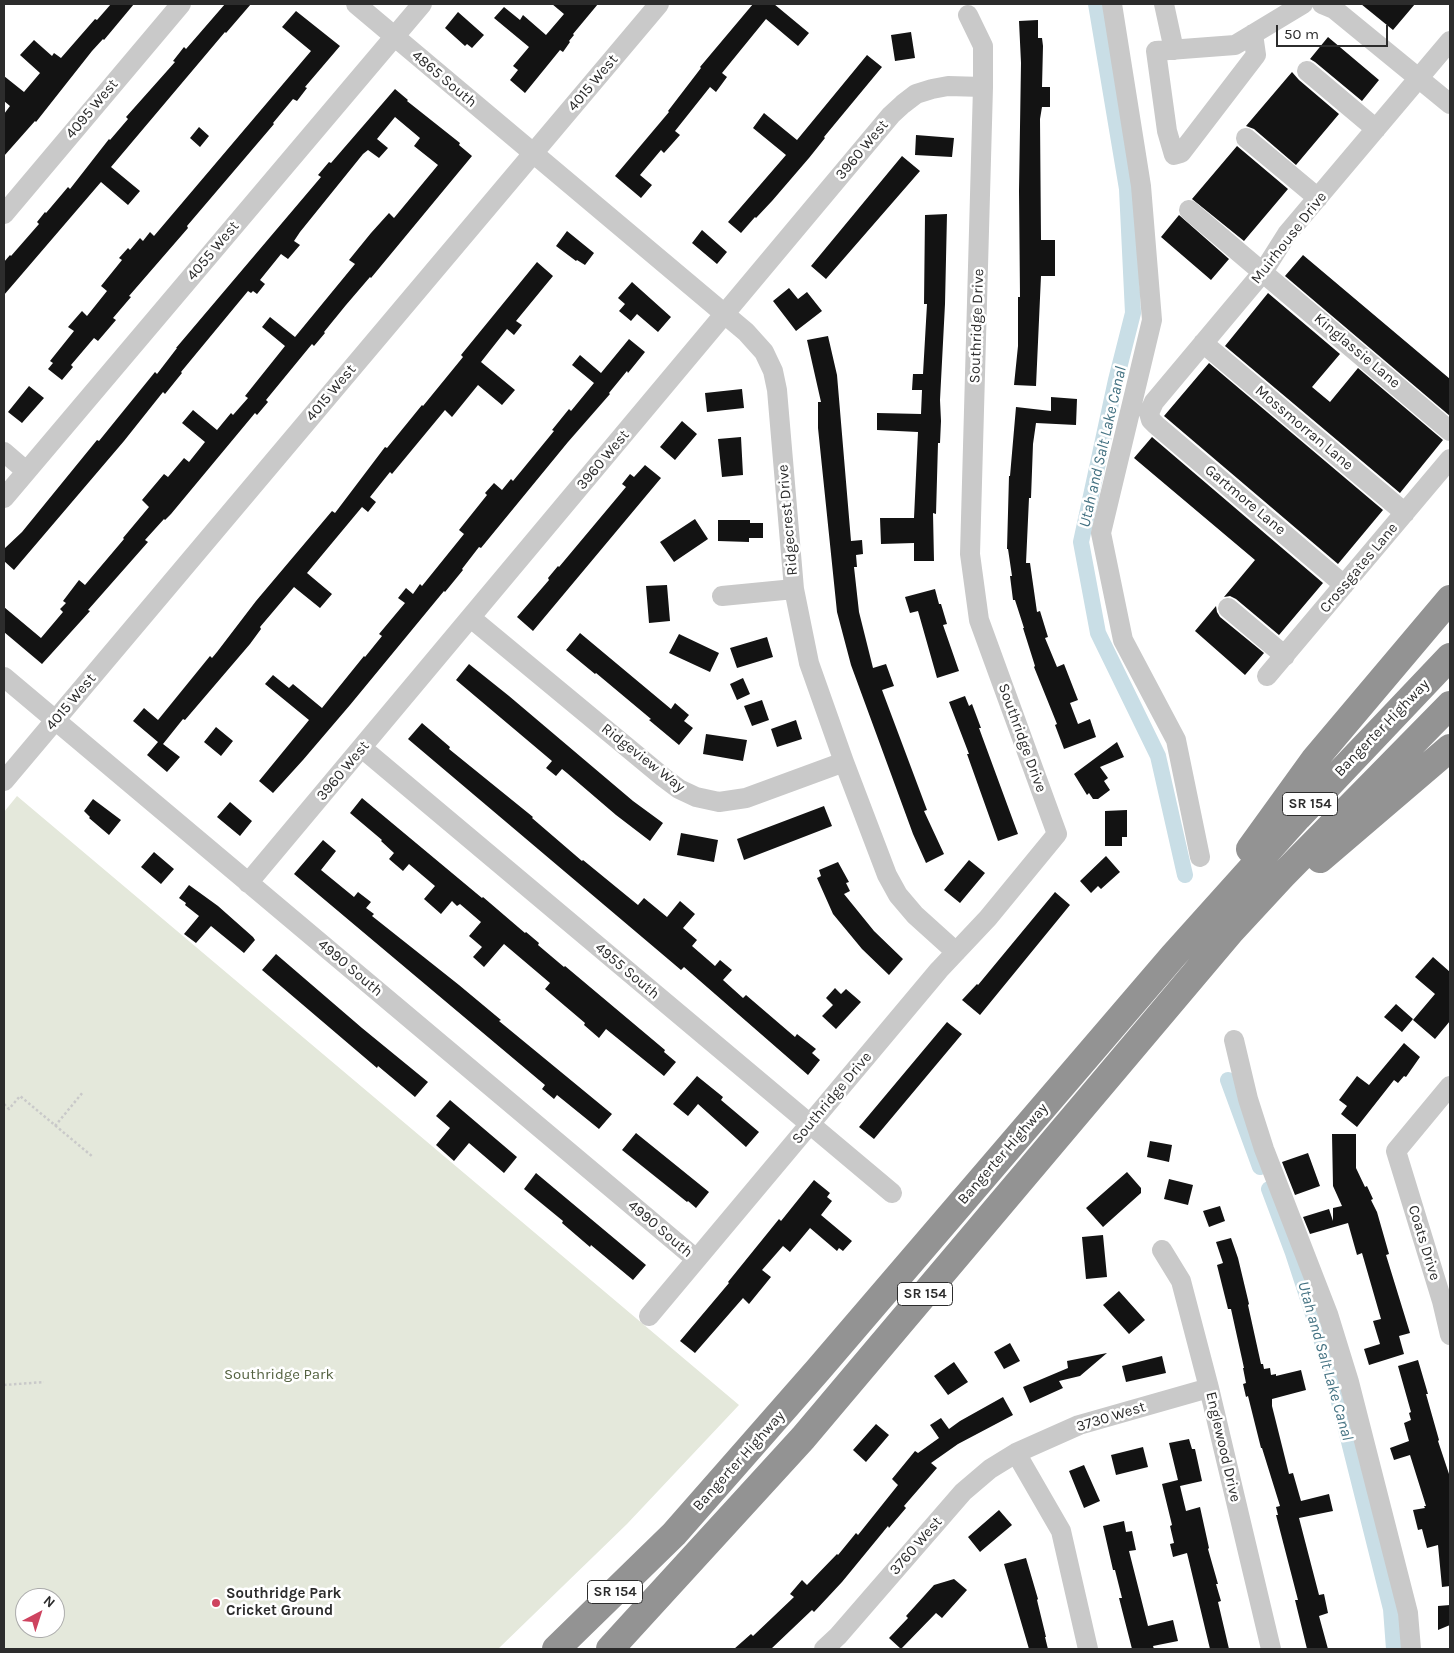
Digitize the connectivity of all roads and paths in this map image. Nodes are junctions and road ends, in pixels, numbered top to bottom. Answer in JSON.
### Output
{"nodes":[{"id":1,"x":181,"y":4,"type":"edge"},
{"id":2,"x":356,"y":4,"type":"edge"},
{"id":3,"x":422,"y":4,"type":"edge"},
{"id":4,"x":659,"y":4,"type":"edge"},
{"id":5,"x":1112,"y":4,"type":"edge"},
{"id":6,"x":1164,"y":4,"type":"edge"},
{"id":7,"x":1304,"y":4,"type":"edge"},
{"id":8,"x":1322,"y":4,"type":"edge"},
{"id":9,"x":968,"y":15,"type":"dead end"},
{"id":10,"x":1253,"y":34,"type":"junction"},
{"id":11,"x":394,"y":37,"type":"junction"},
{"id":12,"x":1450,"y":41,"type":"edge"},
{"id":13,"x":1174,"y":50,"type":"junction"},
{"id":14,"x":1307,"y":71,"type":"dead end"},
{"id":15,"x":1419,"y":78,"type":"junction"},
{"id":16,"x":984,"y":87,"type":"junction"},
{"id":17,"x":1450,"y":104,"type":"edge"},
{"id":18,"x":1376,"y":129,"type":"junction"},
{"id":19,"x":1246,"y":138,"type":"dead end"},
{"id":20,"x":533,"y":153,"type":"junction"},
{"id":21,"x":1318,"y":198,"type":"junction"},
{"id":22,"x":1189,"y":210,"type":"dead end"},
{"id":23,"x":4,"y":214,"type":"edge"},
{"id":24,"x":1264,"y":272,"type":"junction"},
{"id":25,"x":724,"y":315,"type":"junction"},
{"id":26,"x":1203,"y":343,"type":"junction"},
{"id":27,"x":1149,"y":413,"type":"joint"},
{"id":28,"x":1450,"y":431,"type":"edge"},
{"id":29,"x":4,"y":452,"type":"edge"},
{"id":30,"x":1450,"y":459,"type":"edge"},
{"id":31,"x":26,"y":470,"type":"junction"},
{"id":32,"x":4,"y":498,"type":"edge"},
{"id":33,"x":1405,"y":513,"type":"junction"},
{"id":34,"x":1344,"y":585,"type":"junction"},
{"id":35,"x":794,"y":589,"type":"junction"},
{"id":36,"x":722,"y":596,"type":"dead end"},
{"id":37,"x":1450,"y":599,"type":"edge"},
{"id":38,"x":1228,"y":608,"type":"dead end"},
{"id":39,"x":471,"y":618,"type":"junction"},
{"id":40,"x":1284,"y":656,"type":"junction"},
{"id":41,"x":1450,"y":657,"type":"edge"},
{"id":42,"x":1267,"y":676,"type":"dead end"},
{"id":43,"x":4,"y":677,"type":"edge"},
{"id":44,"x":1450,"y":704,"type":"edge"},
{"id":45,"x":55,"y":721,"type":"junction"},
{"id":46,"x":362,"y":748,"type":"junction"},
{"id":47,"x":1450,"y":748,"type":"edge"},
{"id":48,"x":844,"y":762,"type":"junction"},
{"id":49,"x":4,"y":781,"type":"edge"},
{"id":50,"x":1200,"y":857,"type":"dead end"},
{"id":51,"x":248,"y":883,"type":"junction"},
{"id":52,"x":1231,"y":931,"type":"junction"},
{"id":53,"x":956,"y":952,"type":"junction"},
{"id":54,"x":1173,"y":956,"type":"junction"},
{"id":55,"x":1234,"y":1040,"type":"dead end"},
{"id":56,"x":1450,"y":1086,"type":"edge"},
{"id":57,"x":83,"y":1092,"type":"dead end"},
{"id":58,"x":4,"y":1104,"type":"edge"},
{"id":59,"x":810,"y":1124,"type":"junction"},
{"id":60,"x":56,"y":1126,"type":"junction"},
{"id":61,"x":93,"y":1158,"type":"dead end"},
{"id":62,"x":892,"y":1193,"type":"dead end"},
{"id":63,"x":1162,"y":1250,"type":"dead end"},
{"id":64,"x":696,"y":1259,"type":"junction"},
{"id":65,"x":1446,"y":1299,"type":"edge"},
{"id":66,"x":649,"y":1316,"type":"dead end"},
{"id":67,"x":1450,"y":1335,"type":"edge"},
{"id":68,"x":44,"y":1382,"type":"dead end"},
{"id":69,"x":4,"y":1385,"type":"edge"},
{"id":70,"x":1209,"y":1388,"type":"junction"},
{"id":71,"x":1016,"y":1453,"type":"junction"},
{"id":72,"x":556,"y":1649,"type":"edge"},
{"id":73,"x":610,"y":1649,"type":"edge"},
{"id":74,"x":824,"y":1649,"type":"edge"},
{"id":75,"x":1088,"y":1649,"type":"edge"},
{"id":76,"x":1271,"y":1649,"type":"edge"},
{"id":77,"x":1411,"y":1649,"type":"edge"}],
"edges":[{"from":1,"to":23,"type":"street","name":"4095 West"},
{"from":2,"to":11,"type":"street","name":"4865 South"},
{"from":3,"to":11,"type":"street","name":"4055 West"},
{"from":4,"to":20,"type":"street","name":"4015 West"},
{"from":5,"to":50,"type":"street"},
{"from":6,"to":13,"type":"street"},
{"from":7,"to":10,"type":"street"},
{"from":8,"to":15,"type":"street"},
{"from":9,"to":16,"type":"street","name":"Southridge Drive"},
{"from":10,"to":13,"type":"street"},
{"from":10,"to":13,"type":"street"},
{"from":11,"to":20,"type":"street","name":"4865 South"},
{"from":11,"to":31,"type":"street","name":"4055 West"},
{"from":12,"to":15,"type":"street","name":"Muirhouse Drive"},
{"from":14,"to":18,"type":"street"},
{"from":15,"to":17,"type":"street"},
{"from":15,"to":18,"type":"street","name":"Muirhouse Drive"},
{"from":16,"to":25,"type":"street","name":"3960 West"},
{"from":16,"to":53,"type":"street","name":"Southridge Drive"},
{"from":18,"to":21,"type":"street","name":"Muirhouse Drive"},
{"from":19,"to":21,"type":"street"},
{"from":20,"to":25,"type":"street","name":"Ridgecrest Drive"},
{"from":20,"to":45,"type":"street","name":"4015 West"},
{"from":21,"to":24,"type":"street","name":"Muirhouse Drive"},
{"from":22,"to":24,"type":"street","name":"Kinglassie Lane"},
{"from":24,"to":26,"type":"street","name":"Muirhouse Drive"},
{"from":24,"to":28,"type":"street","name":"Kinglassie Lane"},
{"from":25,"to":35,"type":"street","name":"Ridgecrest Drive"},
{"from":25,"to":39,"type":"street","name":"3960 West"},
{"from":26,"to":27,"type":"street","name":"Muirhouse Drive"},
{"from":26,"to":33,"type":"street","name":"Mossmorran Lane"},
{"from":27,"to":34,"type":"street","name":"Gartmore Lane"},
{"from":29,"to":31,"type":"street"},
{"from":30,"to":33,"type":"street","name":"Crossgates Lane"},
{"from":31,"to":32,"type":"street","name":"4055 West"},
{"from":33,"to":34,"type":"street","name":"Crossgates Lane"},
{"from":34,"to":40,"type":"street","name":"Crossgates Lane"},
{"from":35,"to":36,"type":"street"},
{"from":35,"to":48,"type":"street","name":"Ridgecrest Drive"},
{"from":37,"to":54,"type":"highway"},
{"from":38,"to":40,"type":"street"},
{"from":39,"to":46,"type":"street","name":"3960 West"},
{"from":39,"to":48,"type":"street","name":"Ridgeview Way"},
{"from":40,"to":42,"type":"street","name":"Crossgates Lane"},
{"from":41,"to":54,"type":"highway","name":"Bangerter Highway","number":"SR 154"},
{"from":43,"to":45,"type":"street","name":"4990 South"},
{"from":44,"to":52,"type":"highway","name":"Bangerter Highway","number":"SR 154"},
{"from":45,"to":49,"type":"street","name":"4015 West"},
{"from":45,"to":51,"type":"street","name":"4990 South"},
{"from":46,"to":51,"type":"street","name":"3960 West"},
{"from":46,"to":59,"type":"street","name":"4955 South"},
{"from":47,"to":52,"type":"highway"},
{"from":48,"to":53,"type":"street","name":"Ridgecrest Drive"},
{"from":51,"to":64,"type":"street","name":"4990 South"},
{"from":52,"to":73,"type":"highway","name":"Bangerter Highway","number":"SR 154"},
{"from":53,"to":59,"type":"street","name":"Southridge Drive"},
{"from":54,"to":72,"type":"highway","name":"Bangerter Highway","number":"SR 154"},
{"from":55,"to":77,"type":"street"},
{"from":56,"to":65,"type":"street","name":"Coats Drive"},
{"from":57,"to":60,"type":"path"},
{"from":58,"to":60,"type":"path"},
{"from":59,"to":62,"type":"street","name":"4955 South"},
{"from":59,"to":64,"type":"street","name":"Southridge Drive"},
{"from":60,"to":61,"type":"path"},
{"from":63,"to":70,"type":"street","name":"Englewood Drive"},
{"from":64,"to":66,"type":"street","name":"Southridge Drive"},
{"from":65,"to":67,"type":"street","name":"Coats Drive"},
{"from":68,"to":69,"type":"path"},
{"from":70,"to":71,"type":"street","name":"3730 West"},
{"from":70,"to":76,"type":"street","name":"Englewood Drive"},
{"from":71,"to":74,"type":"street","name":"3760 West"},
{"from":71,"to":75,"type":"street"}]}
